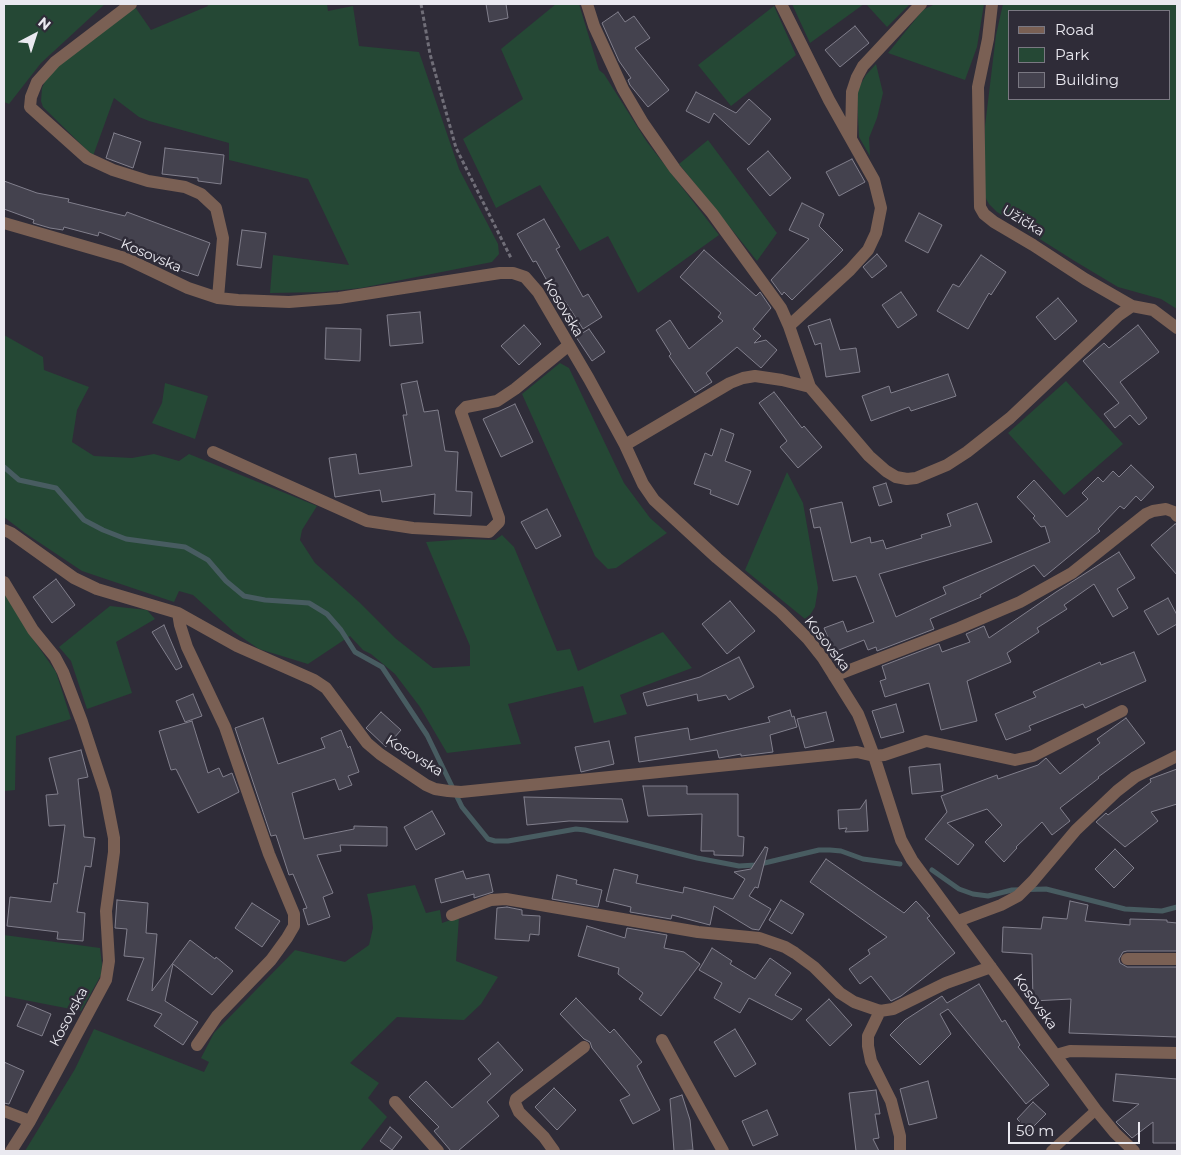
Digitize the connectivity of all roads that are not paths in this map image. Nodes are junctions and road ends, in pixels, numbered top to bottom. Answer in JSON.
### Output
{"nodes":[{"id":1,"x":130,"y":4,"type":"edge"},
{"id":2,"x":586,"y":4,"type":"edge"},
{"id":3,"x":781,"y":4,"type":"edge"},
{"id":4,"x":921,"y":4,"type":"edge"},
{"id":5,"x":992,"y":4,"type":"edge"},
{"id":6,"x":851,"y":139,"type":"junction"},
{"id":7,"x":4,"y":223,"type":"edge"},
{"id":8,"x":218,"y":298,"type":"junction"},
{"id":9,"x":1132,"y":306,"type":"junction"},
{"id":10,"x":789,"y":326,"type":"junction"},
{"id":11,"x":1177,"y":328,"type":"edge"},
{"id":12,"x":568,"y":345,"type":"junction"},
{"id":13,"x":810,"y":387,"type":"junction"},
{"id":14,"x":625,"y":445,"type":"junction"},
{"id":15,"x":213,"y":452,"type":"dead end"},
{"id":16,"x":1177,"y":516,"type":"edge"},
{"id":17,"x":4,"y":530,"type":"edge"},
{"id":18,"x":4,"y":582,"type":"edge"},
{"id":19,"x":178,"y":613,"type":"junction"},
{"id":20,"x":834,"y":676,"type":"junction"},
{"id":21,"x":1122,"y":711,"type":"dead end"},
{"id":22,"x":874,"y":756,"type":"junction"},
{"id":23,"x":1177,"y":756,"type":"edge"},
{"id":24,"x":452,"y":914,"type":"dead end"},
{"id":25,"x":958,"y":921,"type":"junction"},
{"id":26,"x":1127,"y":958,"type":"dead end"},
{"id":27,"x":1177,"y":959,"type":"edge"},
{"id":28,"x":991,"y":967,"type":"junction"},
{"id":29,"x":880,"y":1011,"type":"junction"},
{"id":30,"x":662,"y":1040,"type":"dead end"},
{"id":31,"x":197,"y":1045,"type":"dead end"},
{"id":32,"x":584,"y":1047,"type":"dead end"},
{"id":33,"x":1177,"y":1053,"type":"edge"},
{"id":34,"x":1056,"y":1055,"type":"junction"},
{"id":35,"x":394,"y":1102,"type":"dead end"},
{"id":36,"x":1096,"y":1110,"type":"junction"},
{"id":37,"x":4,"y":1111,"type":"edge"},
{"id":38,"x":30,"y":1121,"type":"junction"},
{"id":39,"x":11,"y":1151,"type":"edge"},
{"id":40,"x":438,"y":1151,"type":"edge"},
{"id":41,"x":554,"y":1151,"type":"edge"},
{"id":42,"x":723,"y":1151,"type":"edge"},
{"id":43,"x":900,"y":1151,"type":"edge"},
{"id":44,"x":1051,"y":1151,"type":"edge"},
{"id":45,"x":1134,"y":1151,"type":"edge"}],
"edges":[{"from":1,"to":8,"type":"street"},
{"from":2,"to":10,"type":"street"},
{"from":3,"to":6,"type":"street"},
{"from":4,"to":6,"type":"street"},
{"from":5,"to":9,"type":"street","name":"Užička"},
{"from":6,"to":10,"type":"street"},
{"from":7,"to":8,"type":"street","name":"Kosovska"},
{"from":8,"to":12,"type":"street","name":"Kosovska"},
{"from":9,"to":11,"type":"street","name":"Užička"},
{"from":9,"to":13,"type":"street"},
{"from":10,"to":13,"type":"street"},
{"from":12,"to":14,"type":"street","name":"Kosovska"},
{"from":12,"to":15,"type":"street"},
{"from":13,"to":14,"type":"street"},
{"from":14,"to":20,"type":"street","name":"Kosovska"},
{"from":16,"to":20,"type":"street"},
{"from":17,"to":19,"type":"street","name":"Kosovska"},
{"from":18,"to":38,"type":"street","name":"Kosovska"},
{"from":19,"to":22,"type":"street","name":"Kosovska"},
{"from":19,"to":31,"type":"street"},
{"from":20,"to":22,"type":"street","name":"Kosovska"},
{"from":21,"to":22,"type":"street"},
{"from":22,"to":25,"type":"street","name":"Kosovska"},
{"from":23,"to":25,"type":"street"},
{"from":24,"to":29,"type":"street"},
{"from":25,"to":28,"type":"street","name":"Kosovska"},
{"from":26,"to":27,"type":"street"},
{"from":28,"to":29,"type":"street"},
{"from":28,"to":34,"type":"street","name":"Kosovska"},
{"from":29,"to":43,"type":"street"},
{"from":30,"to":42,"type":"street"},
{"from":32,"to":41,"type":"street"},
{"from":33,"to":34,"type":"street"},
{"from":34,"to":36,"type":"street","name":"Kosovska"},
{"from":35,"to":40,"type":"street"},
{"from":36,"to":44,"type":"lane"},
{"from":36,"to":45,"type":"street","name":"Kosovska"},
{"from":37,"to":38,"type":"street"},
{"from":38,"to":39,"type":"street","name":"Kosovska"}]}
